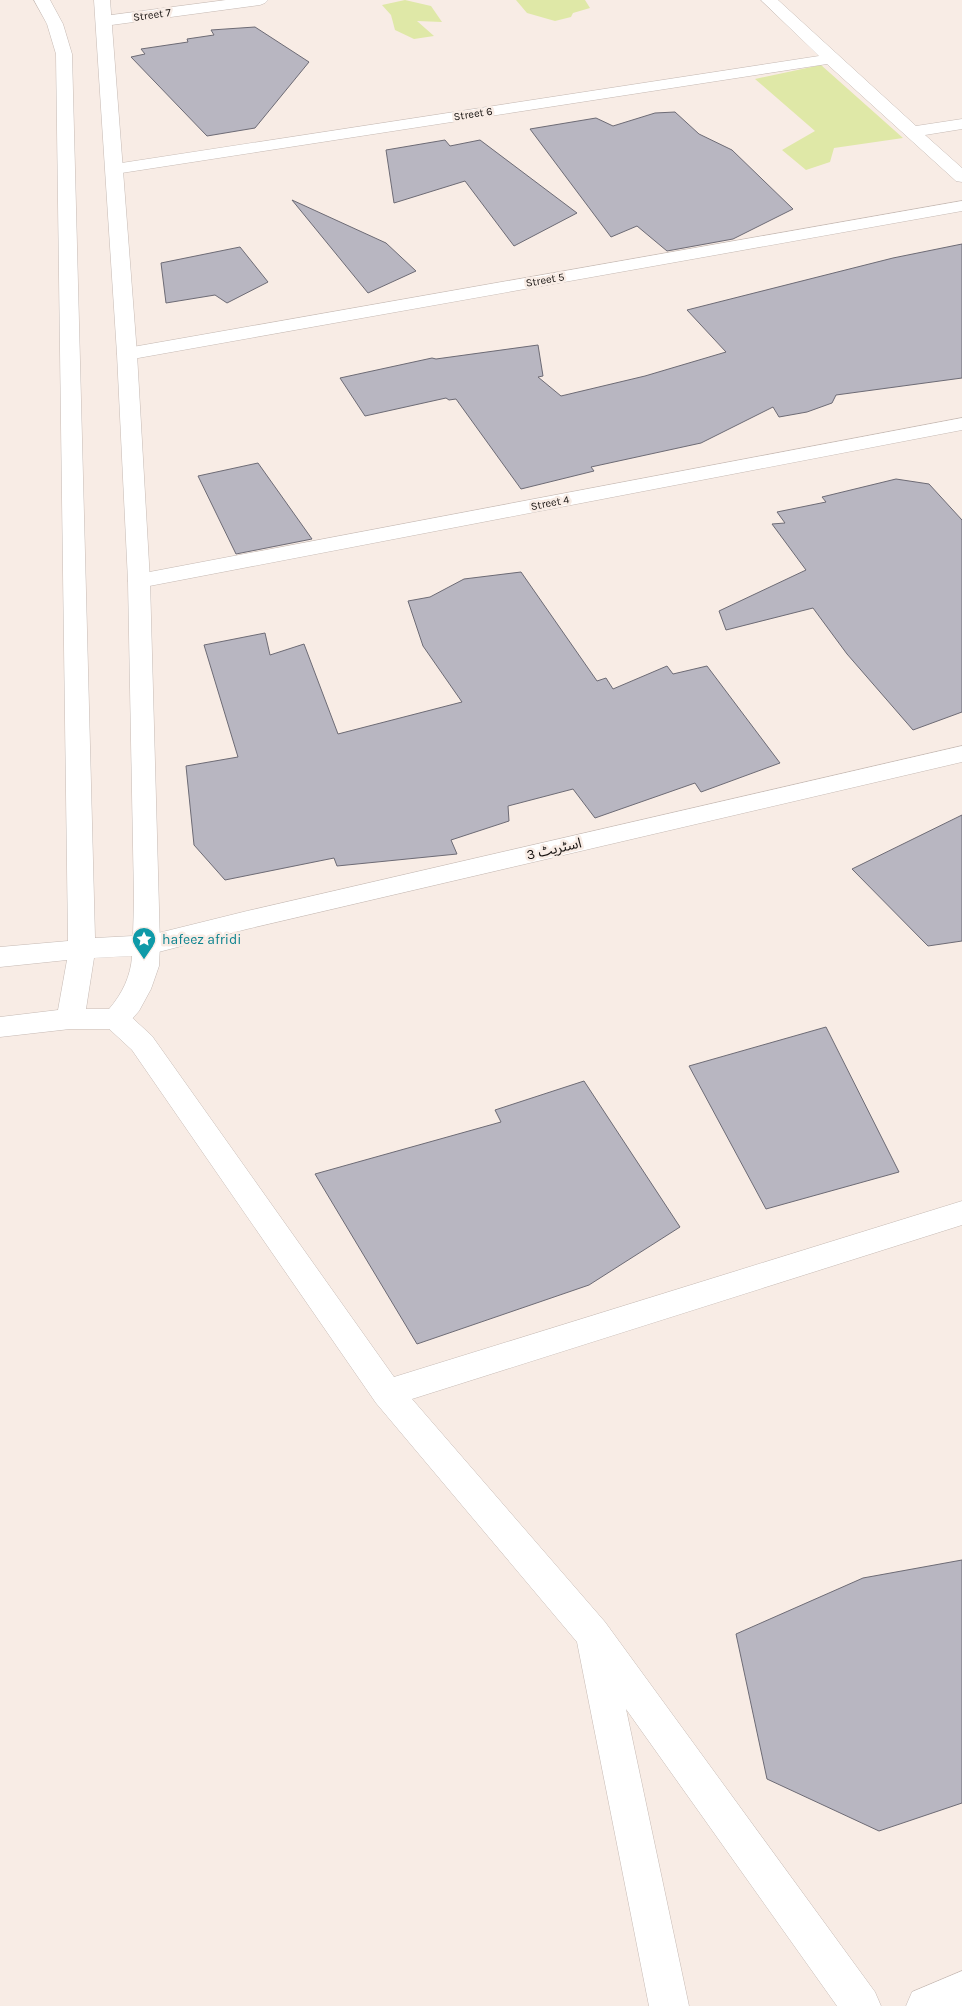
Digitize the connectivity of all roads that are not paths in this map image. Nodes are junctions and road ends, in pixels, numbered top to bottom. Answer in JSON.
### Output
{"nodes":[{"id":1,"x":42,"y":0,"type":"edge"},
{"id":2,"x":102,"y":0,"type":"edge"},
{"id":3,"x":260,"y":0,"type":"edge"},
{"id":4,"x":769,"y":0,"type":"edge"},
{"id":5,"x":104,"y":21,"type":"junction"},
{"id":6,"x":830,"y":59,"type":"junction"},
{"id":7,"x":962,"y":124,"type":"edge"},
{"id":8,"x":913,"y":132,"type":"junction"},
{"id":9,"x":115,"y":169,"type":"junction"},
{"id":10,"x":962,"y":177,"type":"edge"},
{"id":11,"x":962,"y":206,"type":"edge"},
{"id":12,"x":127,"y":354,"type":"junction"},
{"id":13,"x":962,"y":424,"type":"edge"},
{"id":14,"x":139,"y":581,"type":"junction"},
{"id":15,"x":962,"y":754,"type":"edge"},
{"id":16,"x":146,"y":945,"type":"junction"},
{"id":17,"x":82,"y":949,"type":"junction"},
{"id":18,"x":0,"y":957,"type":"edge"},
{"id":19,"x":70,"y":1019,"type":"junction"},
{"id":20,"x":116,"y":1019,"type":"junction"},
{"id":21,"x":0,"y":1027,"type":"edge"},
{"id":22,"x":962,"y":1212,"type":"edge"},
{"id":23,"x":387,"y":1393,"type":"junction"},
{"id":24,"x":593,"y":1634,"type":"junction"},
{"id":25,"x":962,"y":1991,"type":"edge"},
{"id":26,"x":669,"y":2006,"type":"edge"},
{"id":27,"x":861,"y":2006,"type":"edge"},
{"id":28,"x":926,"y":2006,"type":"edge"}],
"edges":[{"from":1,"to":17,"type":"street"},
{"from":2,"to":5,"type":"street"},
{"from":3,"to":5,"type":"street","name":"Street 7"},
{"from":4,"to":6,"type":"street"},
{"from":5,"to":9,"type":"street"},
{"from":6,"to":8,"type":"street"},
{"from":6,"to":9,"type":"street","name":"Street 6"},
{"from":7,"to":8,"type":"street"},
{"from":8,"to":10,"type":"street"},
{"from":9,"to":12,"type":"street"},
{"from":11,"to":12,"type":"street","name":"Street 5"},
{"from":12,"to":14,"type":"street"},
{"from":13,"to":14,"type":"street","name":"Street 4"},
{"from":14,"to":16,"type":"street"},
{"from":15,"to":16,"type":"street","name":"اسٹریٹ 3"},
{"from":16,"to":17,"type":"street","name":"اسٹریٹ 3"},
{"from":16,"to":20,"type":"street"},
{"from":17,"to":18,"type":"street","name":"اسٹریٹ 3"},
{"from":17,"to":19,"type":"street"},
{"from":19,"to":20,"type":"street"},
{"from":19,"to":21,"type":"street"},
{"from":20,"to":23,"type":"street"},
{"from":22,"to":23,"type":"street"},
{"from":23,"to":24,"type":"street"},
{"from":24,"to":26,"type":"street"},
{"from":24,"to":27,"type":"street"},
{"from":25,"to":28,"type":"street"}]}
